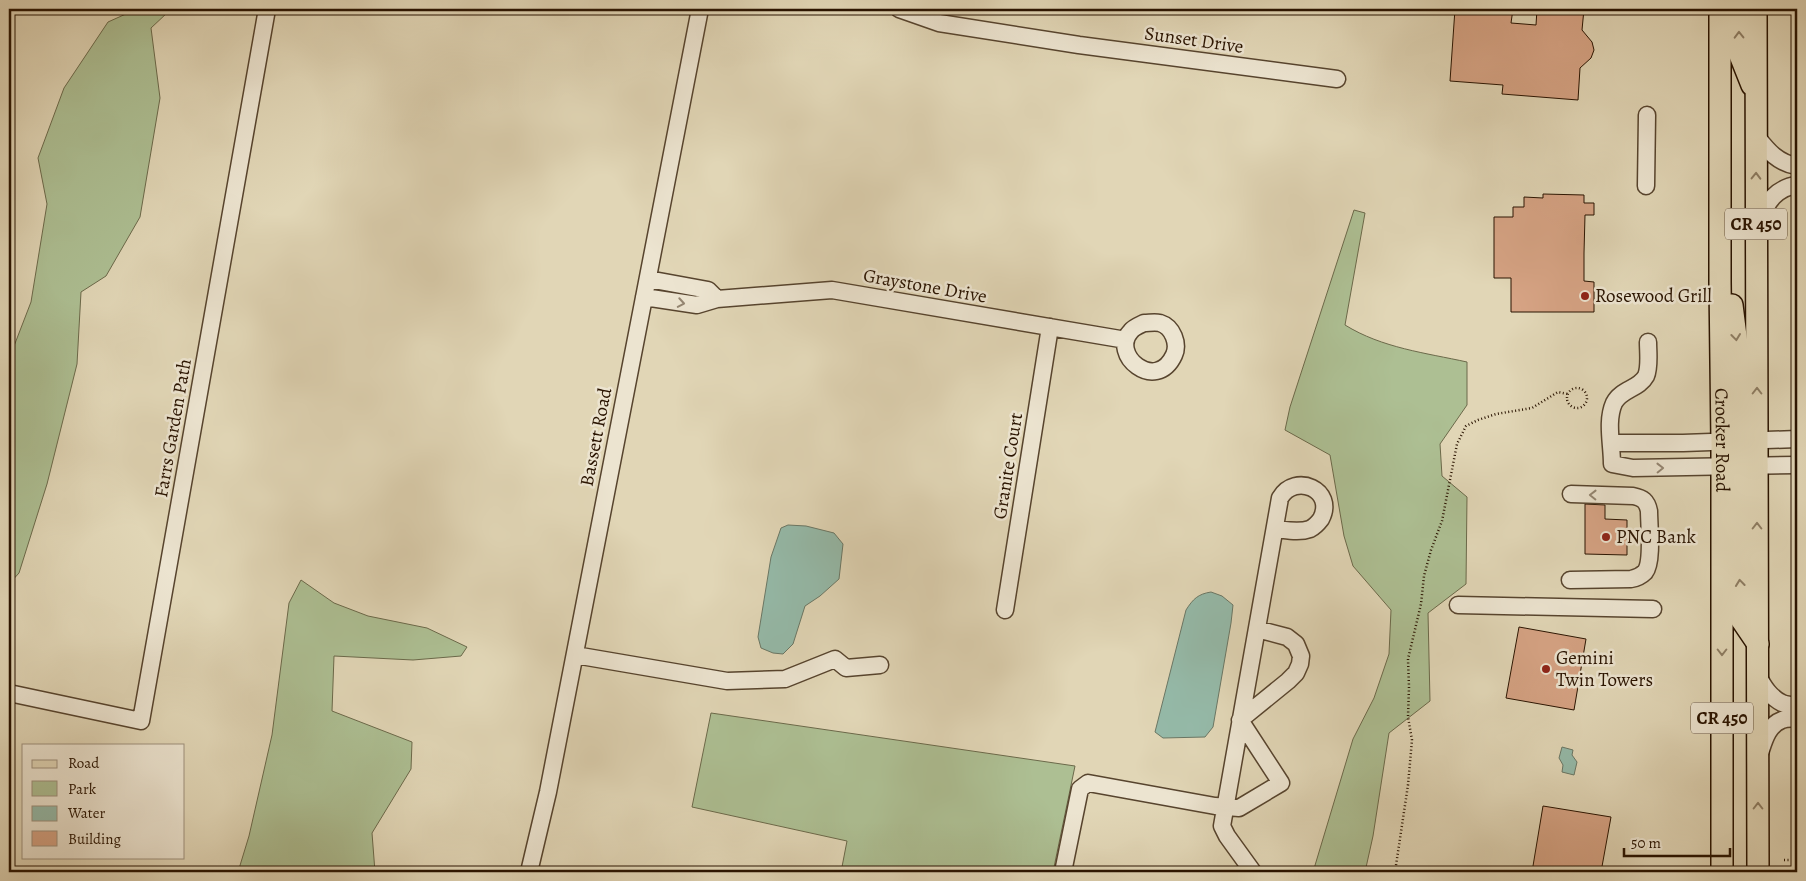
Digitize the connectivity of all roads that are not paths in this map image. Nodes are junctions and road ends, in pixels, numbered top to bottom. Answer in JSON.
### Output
{"nodes":[{"id":1,"x":267,"y":9,"type":"edge"},
{"id":2,"x":700,"y":9,"type":"edge"},
{"id":3,"x":899,"y":9,"type":"edge"},
{"id":4,"x":1720,"y":9,"type":"edge"},
{"id":5,"x":1732,"y":9,"type":"edge"},
{"id":6,"x":1756,"y":9,"type":"edge"},
{"id":7,"x":1337,"y":79,"type":"dead end"},
{"id":8,"x":1756,"y":94,"type":"junction"},
{"id":9,"x":1647,"y":115,"type":"dead end"},
{"id":10,"x":1756,"y":138,"type":"junction"},
{"id":11,"x":1797,"y":166,"type":"edge"},
{"id":12,"x":1797,"y":185,"type":"edge"},
{"id":13,"x":1646,"y":186,"type":"dead end"},
{"id":14,"x":1756,"y":225,"type":"junction"},
{"id":15,"x":648,"y":279,"type":"junction"},
{"id":16,"x":644,"y":297,"type":"junction"},
{"id":17,"x":717,"y":299,"type":"junction"},
{"id":18,"x":1050,"y":327,"type":"junction"},
{"id":19,"x":1126,"y":340,"type":"dead end"},
{"id":20,"x":1648,"y":342,"type":"dead end"},
{"id":21,"x":1797,"y":439,"type":"edge"},
{"id":22,"x":1739,"y":441,"type":"junction"},
{"id":23,"x":1612,"y":443,"type":"junction"},
{"id":24,"x":1797,"y":465,"type":"edge"},
{"id":25,"x":1739,"y":466,"type":"junction"},
{"id":26,"x":1571,"y":494,"type":"dead end"},
{"id":27,"x":1275,"y":529,"type":"dead end"},
{"id":28,"x":1570,"y":580,"type":"dead end"},
{"id":29,"x":1458,"y":605,"type":"dead end"},
{"id":30,"x":1653,"y":609,"type":"dead end"},
{"id":31,"x":1005,"y":610,"type":"dead end"},
{"id":32,"x":1257,"y":629,"type":"junction"},
{"id":33,"x":574,"y":655,"type":"junction"},
{"id":34,"x":880,"y":665,"type":"dead end"},
{"id":35,"x":1758,"y":676,"type":"junction"},
{"id":36,"x":9,"y":693,"type":"edge"},
{"id":37,"x":1797,"y":707,"type":"edge"},
{"id":38,"x":1797,"y":718,"type":"edge"},
{"id":39,"x":1240,"y":720,"type":"junction"},
{"id":40,"x":1758,"y":759,"type":"junction"},
{"id":41,"x":1225,"y":808,"type":"junction"},
{"id":42,"x":529,"y":872,"type":"edge"},
{"id":43,"x":1063,"y":872,"type":"edge"},
{"id":44,"x":1253,"y":872,"type":"edge"},
{"id":45,"x":1722,"y":872,"type":"edge"},
{"id":46,"x":1758,"y":872,"type":"edge"}],
"edges":[{"from":1,"to":36,"type":"street","name":"Farrs Garden Path"},
{"from":2,"to":15,"type":"street","name":"Bassett Road"},
{"from":3,"to":7,"type":"street","name":"Sunset Drive"},
{"from":4,"to":22,"type":"main road","name":"Crocker Road","number":"CR 450","one_way":true},
{"from":8,"to":5,"type":"main road","one_way":true},
{"from":6,"to":8,"type":"main road","name":"Crocker Road","number":"CR 450"},
{"from":8,"to":10,"type":"main road","name":"Crocker Road","number":"CR 450"},
{"from":9,"to":13,"type":"street"},
{"from":10,"to":11,"type":"street"},
{"from":14,"to":10,"type":"main road","name":"Crocker Road","number":"CR 450","one_way":true},
{"from":12,"to":14,"type":"street"},
{"from":22,"to":14,"type":"main road","name":"Crocker Road","number":"CR 450","one_way":true},
{"from":15,"to":16,"type":"street","name":"Bassett Road"},
{"from":15,"to":17,"type":"street"},
{"from":16,"to":17,"type":"street","name":"Graystone Drive","one_way":true},
{"from":16,"to":33,"type":"street","name":"Bassett Road"},
{"from":17,"to":18,"type":"street","name":"Graystone Drive"},
{"from":18,"to":19,"type":"street","name":"Graystone Drive"},
{"from":18,"to":31,"type":"street","name":"Granite Court"},
{"from":20,"to":23,"type":"street"},
{"from":21,"to":22,"type":"street"},
{"from":22,"to":23,"type":"street"},
{"from":22,"to":25,"type":"main road","name":"Crocker Road","number":"CR 450"},
{"from":22,"to":25,"type":"main road"},
{"from":23,"to":25,"type":"street","one_way":true},
{"from":24,"to":25,"type":"street"},
{"from":35,"to":25,"type":"main road","name":"Crocker Road","number":"CR 450","one_way":true},
{"from":25,"to":45,"type":"main road","name":"Crocker Road","number":"CR 450","one_way":true},
{"from":28,"to":26,"type":"street","one_way":true},
{"from":27,"to":32,"type":"street"},
{"from":29,"to":30,"type":"street"},
{"from":32,"to":39,"type":"street"},
{"from":32,"to":39,"type":"street"},
{"from":33,"to":34,"type":"street"},
{"from":33,"to":42,"type":"street","name":"Bassett Road"},
{"from":35,"to":37,"type":"street"},
{"from":35,"to":40,"type":"main road","name":"Crocker Road","number":"CR 450"},
{"from":38,"to":40,"type":"street"},
{"from":39,"to":41,"type":"street"},
{"from":39,"to":41,"type":"street"},
{"from":46,"to":40,"type":"main road","name":"Crocker Road","number":"CR 450","one_way":true},
{"from":41,"to":43,"type":"street"},
{"from":41,"to":44,"type":"street"}]}
